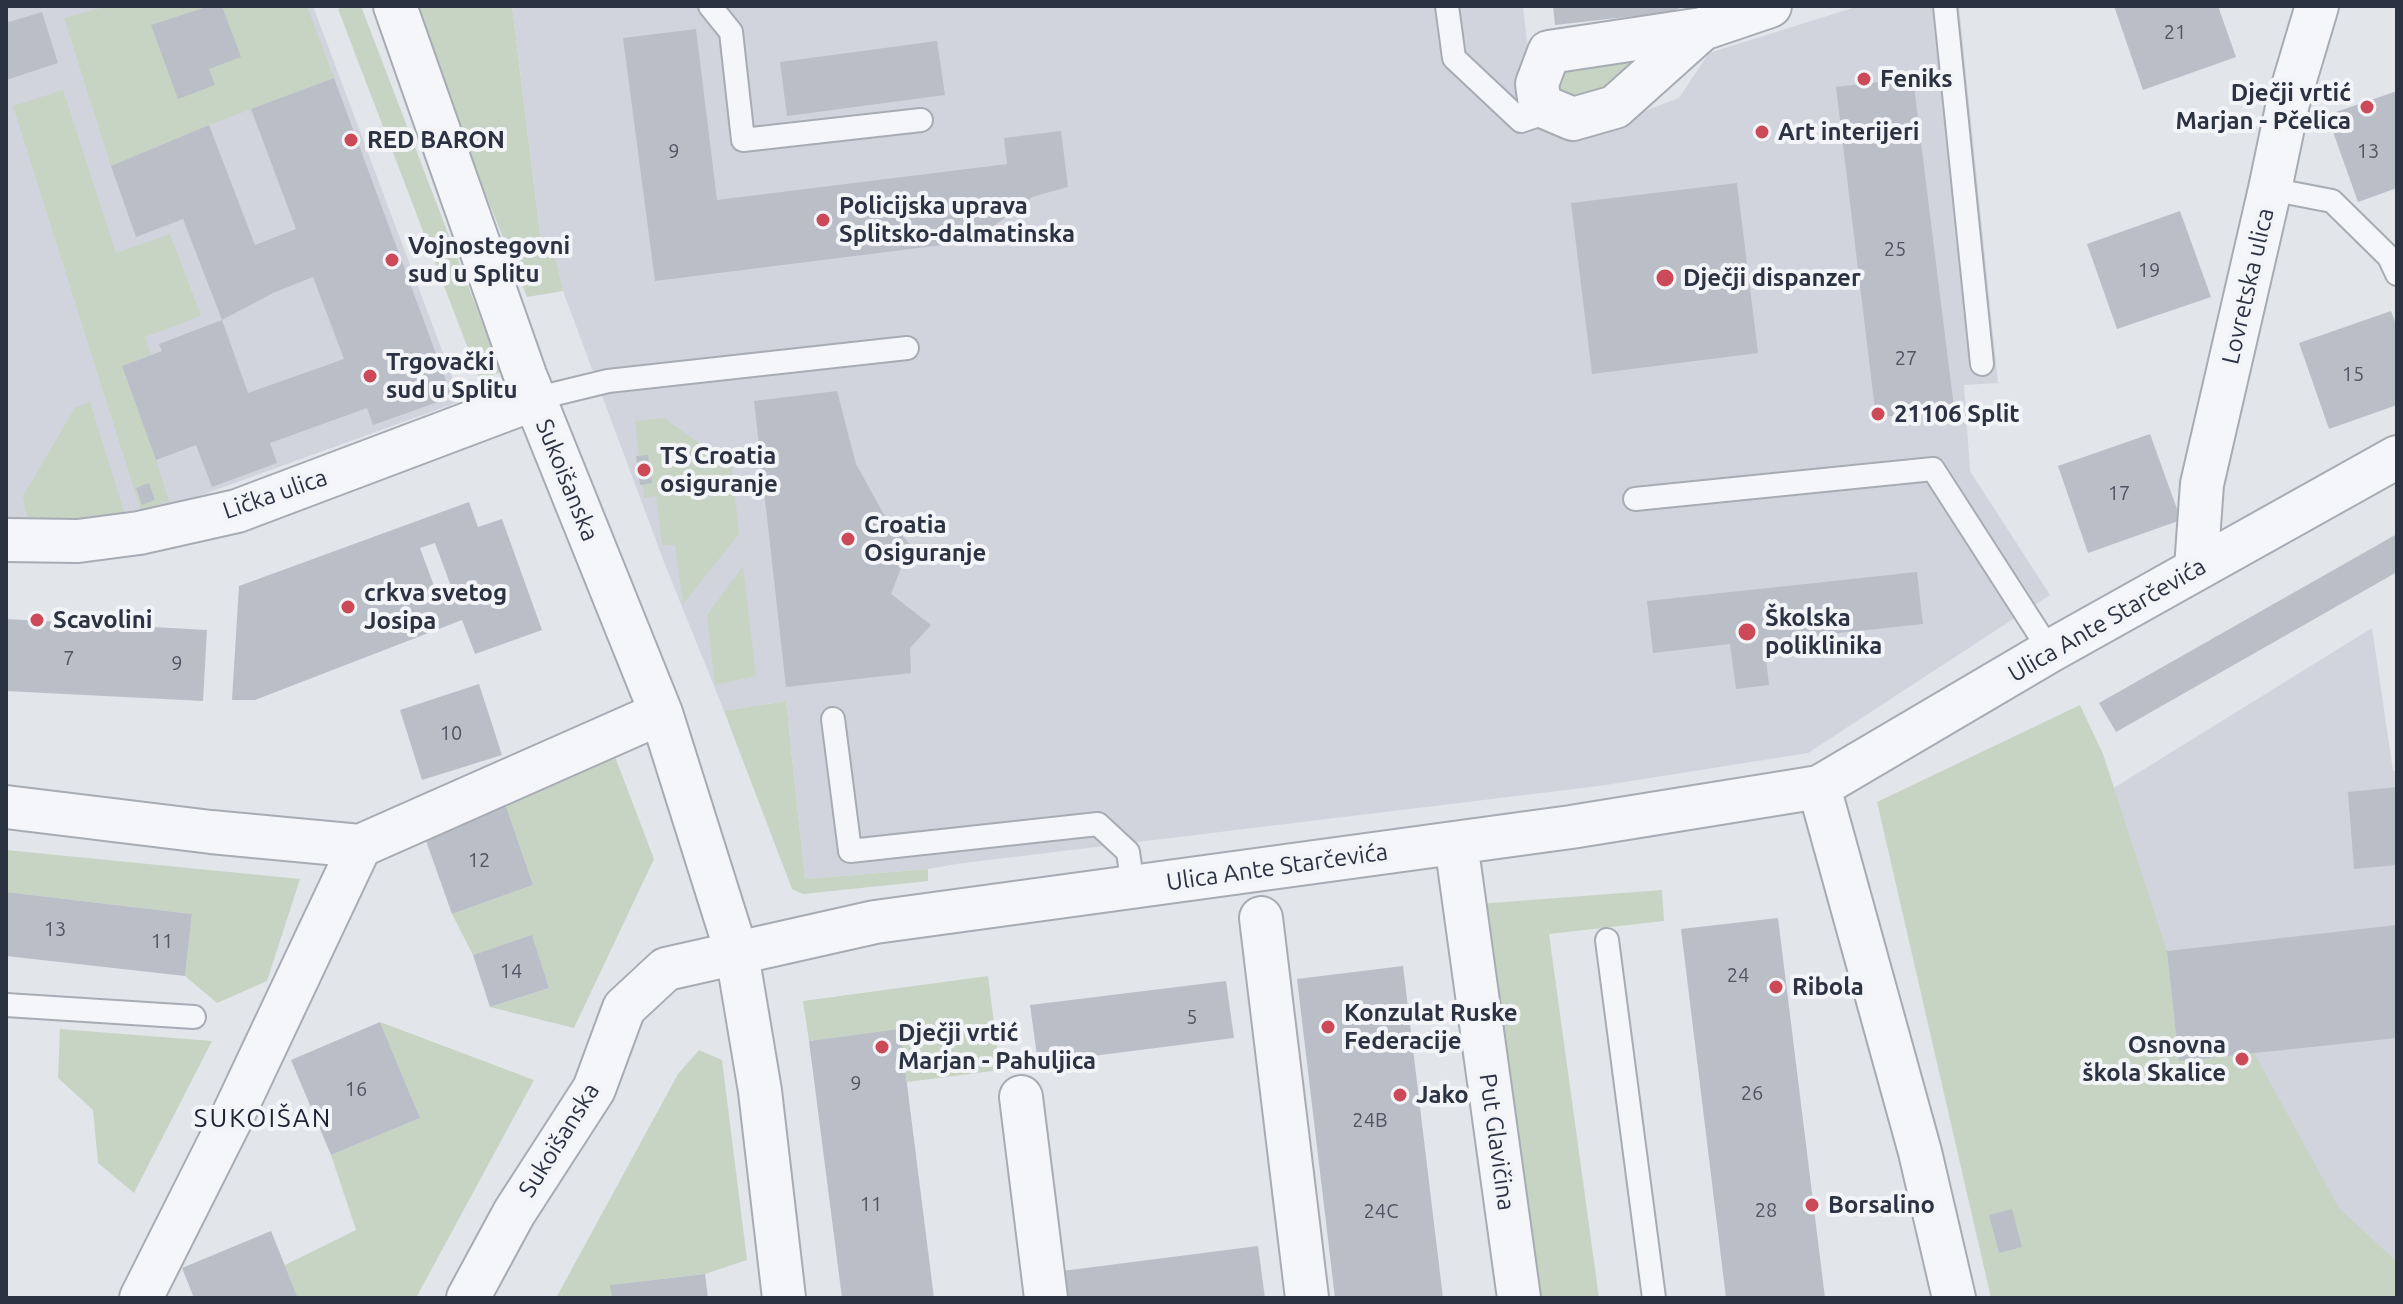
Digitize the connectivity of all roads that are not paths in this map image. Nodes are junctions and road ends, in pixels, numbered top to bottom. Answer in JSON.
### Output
{"nodes":[{"id":1,"x":395,"y":6,"type":"edge"},
{"id":2,"x":710,"y":6,"type":"edge"},
{"id":3,"x":1447,"y":6,"type":"edge"},
{"id":4,"x":1770,"y":6,"type":"edge"},
{"id":5,"x":1945,"y":6,"type":"edge"},
{"id":6,"x":2317,"y":6,"type":"edge"},
{"id":7,"x":1702,"y":29,"type":"junction"},
{"id":8,"x":1551,"y":111,"type":"junction"},
{"id":9,"x":921,"y":120,"type":"dead end"},
{"id":10,"x":2270,"y":189,"type":"junction"},
{"id":11,"x":2397,"y":274,"type":"edge"},
{"id":12,"x":907,"y":348,"type":"dead end"},
{"id":13,"x":1982,"y":364,"type":"dead end"},
{"id":14,"x":534,"y":399,"type":"junction"},
{"id":15,"x":2397,"y":457,"type":"edge"},
{"id":16,"x":1635,"y":499,"type":"dead end"},
{"id":17,"x":6,"y":540,"type":"edge"},
{"id":18,"x":2196,"y":568,"type":"junction"},
{"id":19,"x":2050,"y":651,"type":"junction"},
{"id":20,"x":661,"y":713,"type":"junction"},
{"id":21,"x":833,"y":719,"type":"dead end"},
{"id":22,"x":1819,"y":787,"type":"junction"},
{"id":23,"x":6,"y":807,"type":"edge"},
{"id":24,"x":1456,"y":843,"type":"junction"},
{"id":25,"x":360,"y":846,"type":"junction"},
{"id":26,"x":1133,"y":887,"type":"junction"},
{"id":27,"x":1261,"y":918,"type":"dead end"},
{"id":28,"x":1607,"y":940,"type":"dead end"},
{"id":29,"x":737,"y":954,"type":"junction"},
{"id":30,"x":6,"y":1005,"type":"edge"},
{"id":31,"x":194,"y":1017,"type":"dead end"},
{"id":32,"x":1021,"y":1097,"type":"dead end"},
{"id":33,"x":141,"y":1298,"type":"edge"},
{"id":34,"x":468,"y":1298,"type":"edge"},
{"id":35,"x":784,"y":1298,"type":"edge"},
{"id":36,"x":1046,"y":1298,"type":"edge"},
{"id":37,"x":1307,"y":1298,"type":"edge"},
{"id":38,"x":1519,"y":1298,"type":"edge"},
{"id":39,"x":1654,"y":1298,"type":"edge"},
{"id":40,"x":1954,"y":1298,"type":"edge"}],
"edges":[{"from":1,"to":14,"type":"street","name":"Sukoišanska"},
{"from":2,"to":9,"type":"lane"},
{"from":3,"to":8,"type":"lane"},
{"from":4,"to":7,"type":"street"},
{"from":5,"to":13,"type":"lane"},
{"from":6,"to":10,"type":"street","name":"Lovretska ulica"},
{"from":7,"to":8,"type":"street"},
{"from":7,"to":8,"type":"street"},
{"from":10,"to":11,"type":"lane"},
{"from":10,"to":18,"type":"street","name":"Lovretska ulica"},
{"from":12,"to":14,"type":"lane"},
{"from":14,"to":17,"type":"street","name":"Lička ulica"},
{"from":14,"to":20,"type":"street","name":"Sukoišanska"},
{"from":15,"to":18,"type":"street","name":"Ulica Ante Starčevića"},
{"from":16,"to":19,"type":"lane"},
{"from":18,"to":19,"type":"street","name":"Ulica Ante Starčevića"},
{"from":19,"to":22,"type":"street","name":"Ulica Ante Starčevića"},
{"from":20,"to":25,"type":"street"},
{"from":20,"to":29,"type":"street","name":"Sukoišanska"},
{"from":21,"to":26,"type":"lane"},
{"from":22,"to":24,"type":"street","name":"Ulica Ante Starčevića"},
{"from":22,"to":40,"type":"street"},
{"from":23,"to":25,"type":"street"},
{"from":24,"to":26,"type":"street","name":"Ulica Ante Starčevića"},
{"from":24,"to":38,"type":"street","name":"Put Glavičina"},
{"from":25,"to":33,"type":"street"},
{"from":26,"to":29,"type":"street","name":"Ulica Ante Starčevića"},
{"from":27,"to":37,"type":"street"},
{"from":28,"to":39,"type":"lane"},
{"from":29,"to":34,"type":"street","name":"Sukoišanska"},
{"from":29,"to":35,"type":"street","name":"Sukoišanska"},
{"from":30,"to":31,"type":"lane"},
{"from":32,"to":36,"type":"street"}]}
